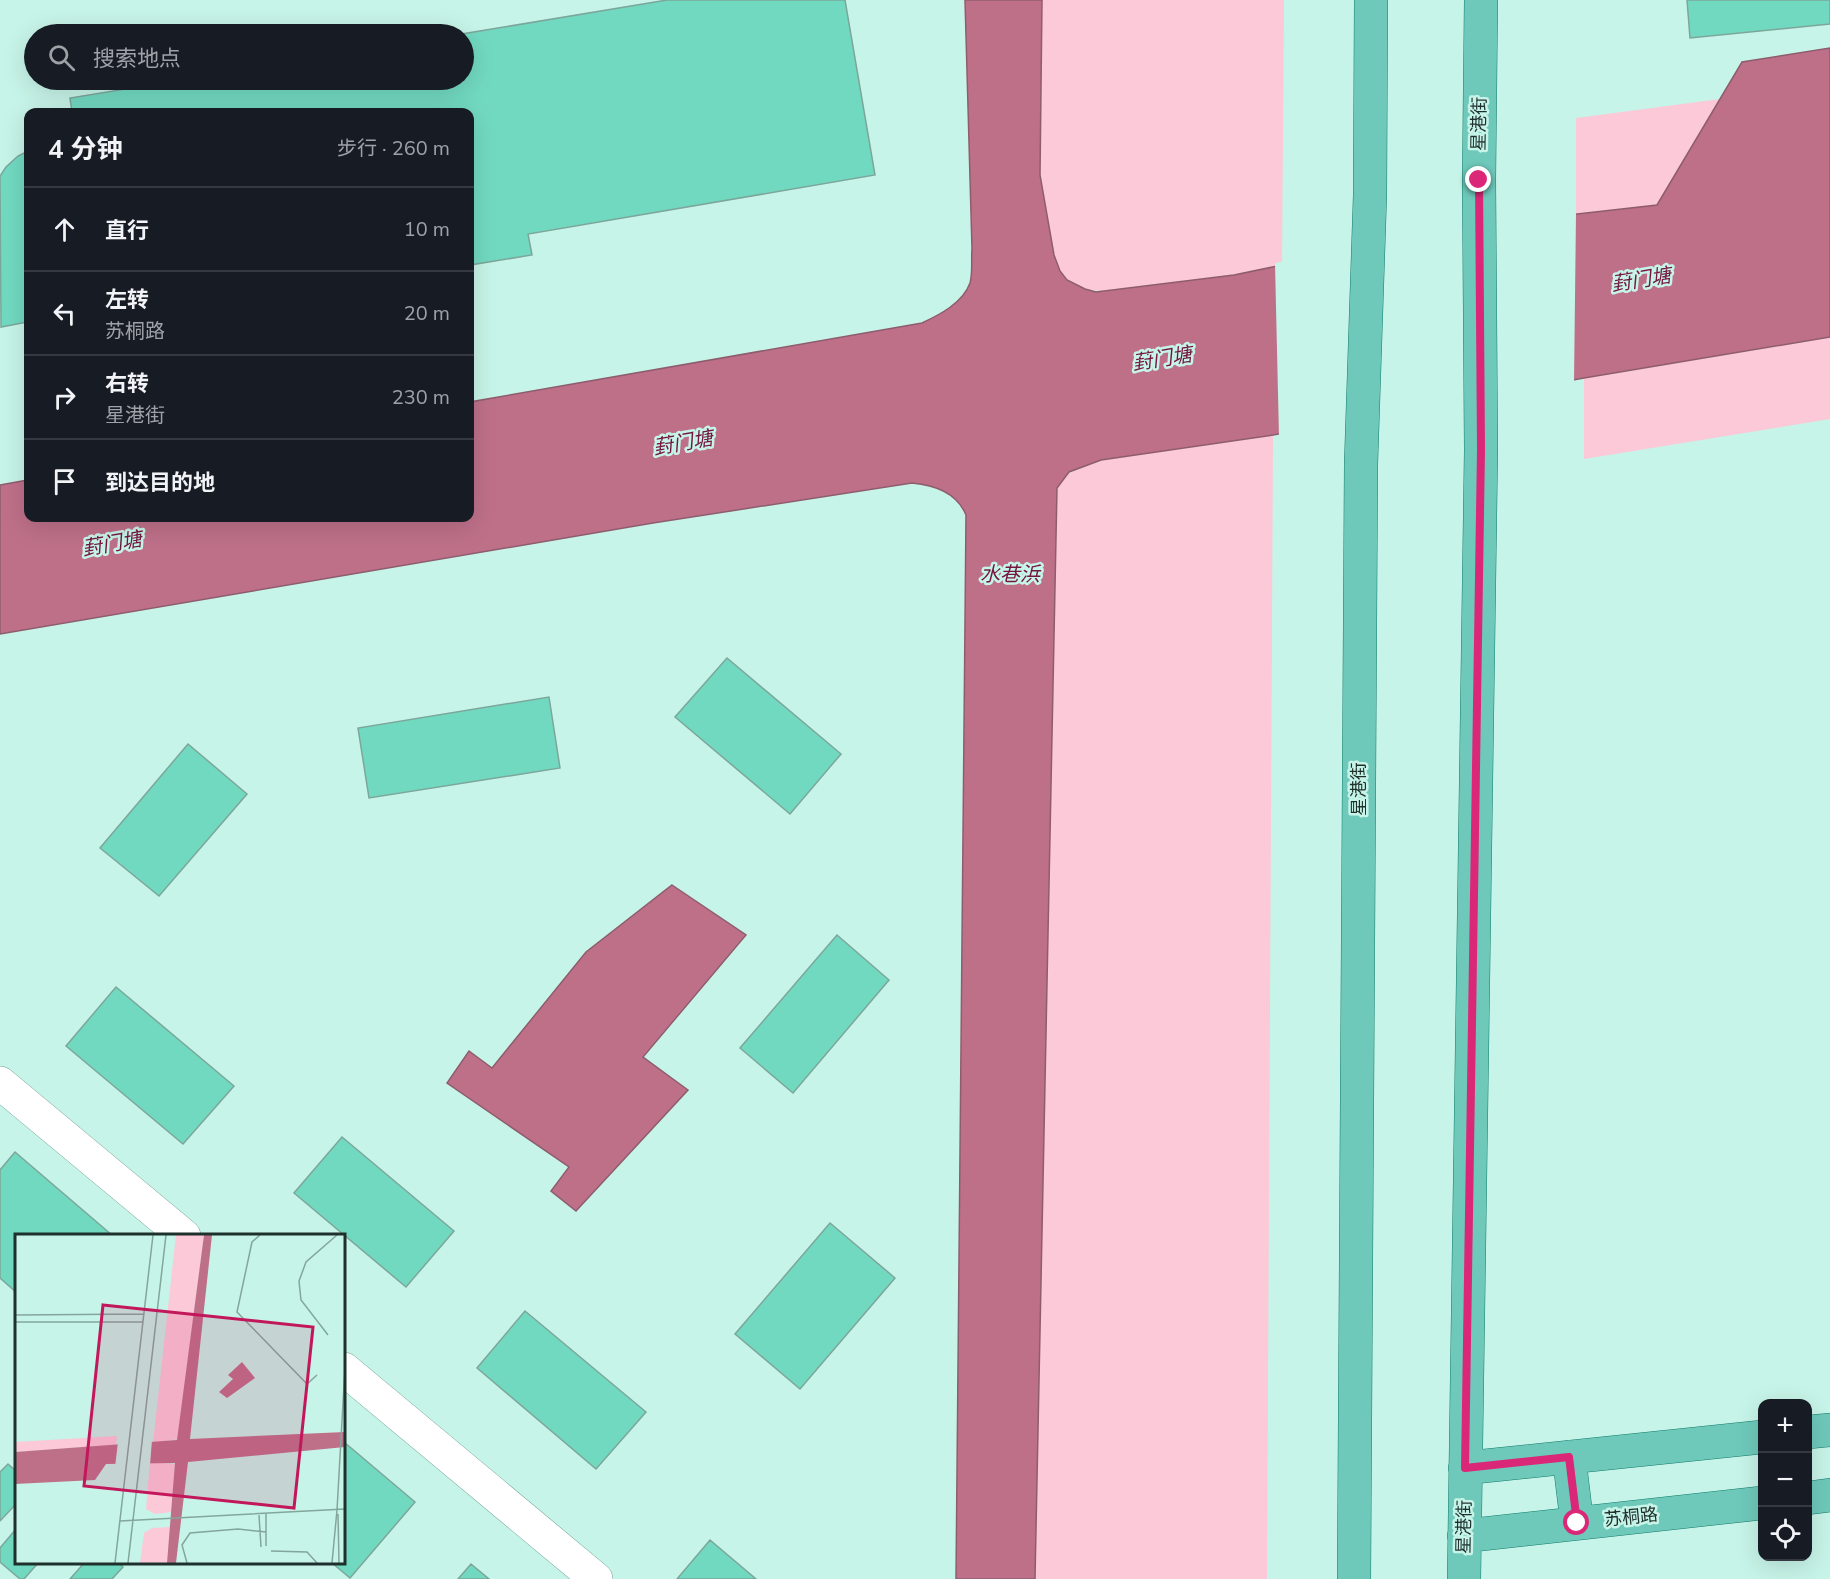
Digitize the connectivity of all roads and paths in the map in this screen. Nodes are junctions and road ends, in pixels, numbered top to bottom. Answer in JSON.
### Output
{"nodes":[{"id":1,"x":1371,"y":0,"type":"edge"},
{"id":2,"x":1481,"y":0,"type":"edge"},
{"id":3,"x":0,"y":1083,"type":"edge"},
{"id":4,"x":182,"y":1234,"type":"edge"},
{"id":5,"x":345,"y":1370,"type":"edge"},
{"id":6,"x":1830,"y":1430,"type":"edge"},
{"id":7,"x":1812,"y":1432,"type":"edge"},
{"id":8,"x":1758,"y":1437,"type":"edge"},
{"id":9,"x":1569,"y":1457,"type":"junction"},
{"id":10,"x":1465,"y":1468,"type":"junction"},
{"id":11,"x":1830,"y":1496,"type":"edge"},
{"id":12,"x":1812,"y":1498,"type":"edge"},
{"id":13,"x":1758,"y":1503,"type":"edge"},
{"id":14,"x":1577,"y":1523,"type":"junction"},
{"id":15,"x":1464,"y":1536,"type":"junction"},
{"id":16,"x":596,"y":1579,"type":"edge"},
{"id":17,"x":1354,"y":1579,"type":"edge"},
{"id":18,"x":1464,"y":1579,"type":"edge"}],
"edges":[{"from":1,"to":17,"type":"main road","name":"星港街"},
{"from":2,"to":10,"type":"main road","name":"星港街"},
{"from":3,"to":4,"type":"street"},
{"from":5,"to":16,"type":"street"},
{"from":6,"to":7,"type":"main road"},
{"from":8,"to":9,"type":"main road"},
{"from":9,"to":10,"type":"main road"},
{"from":9,"to":14,"type":"main road"},
{"from":10,"to":15,"type":"main road","name":"星港街"},
{"from":11,"to":12,"type":"main road"},
{"from":13,"to":14,"type":"main road","name":"苏桐路"},
{"from":14,"to":15,"type":"main road","name":"苏桐路"},
{"from":15,"to":18,"type":"main road","name":"星港街"}]}
